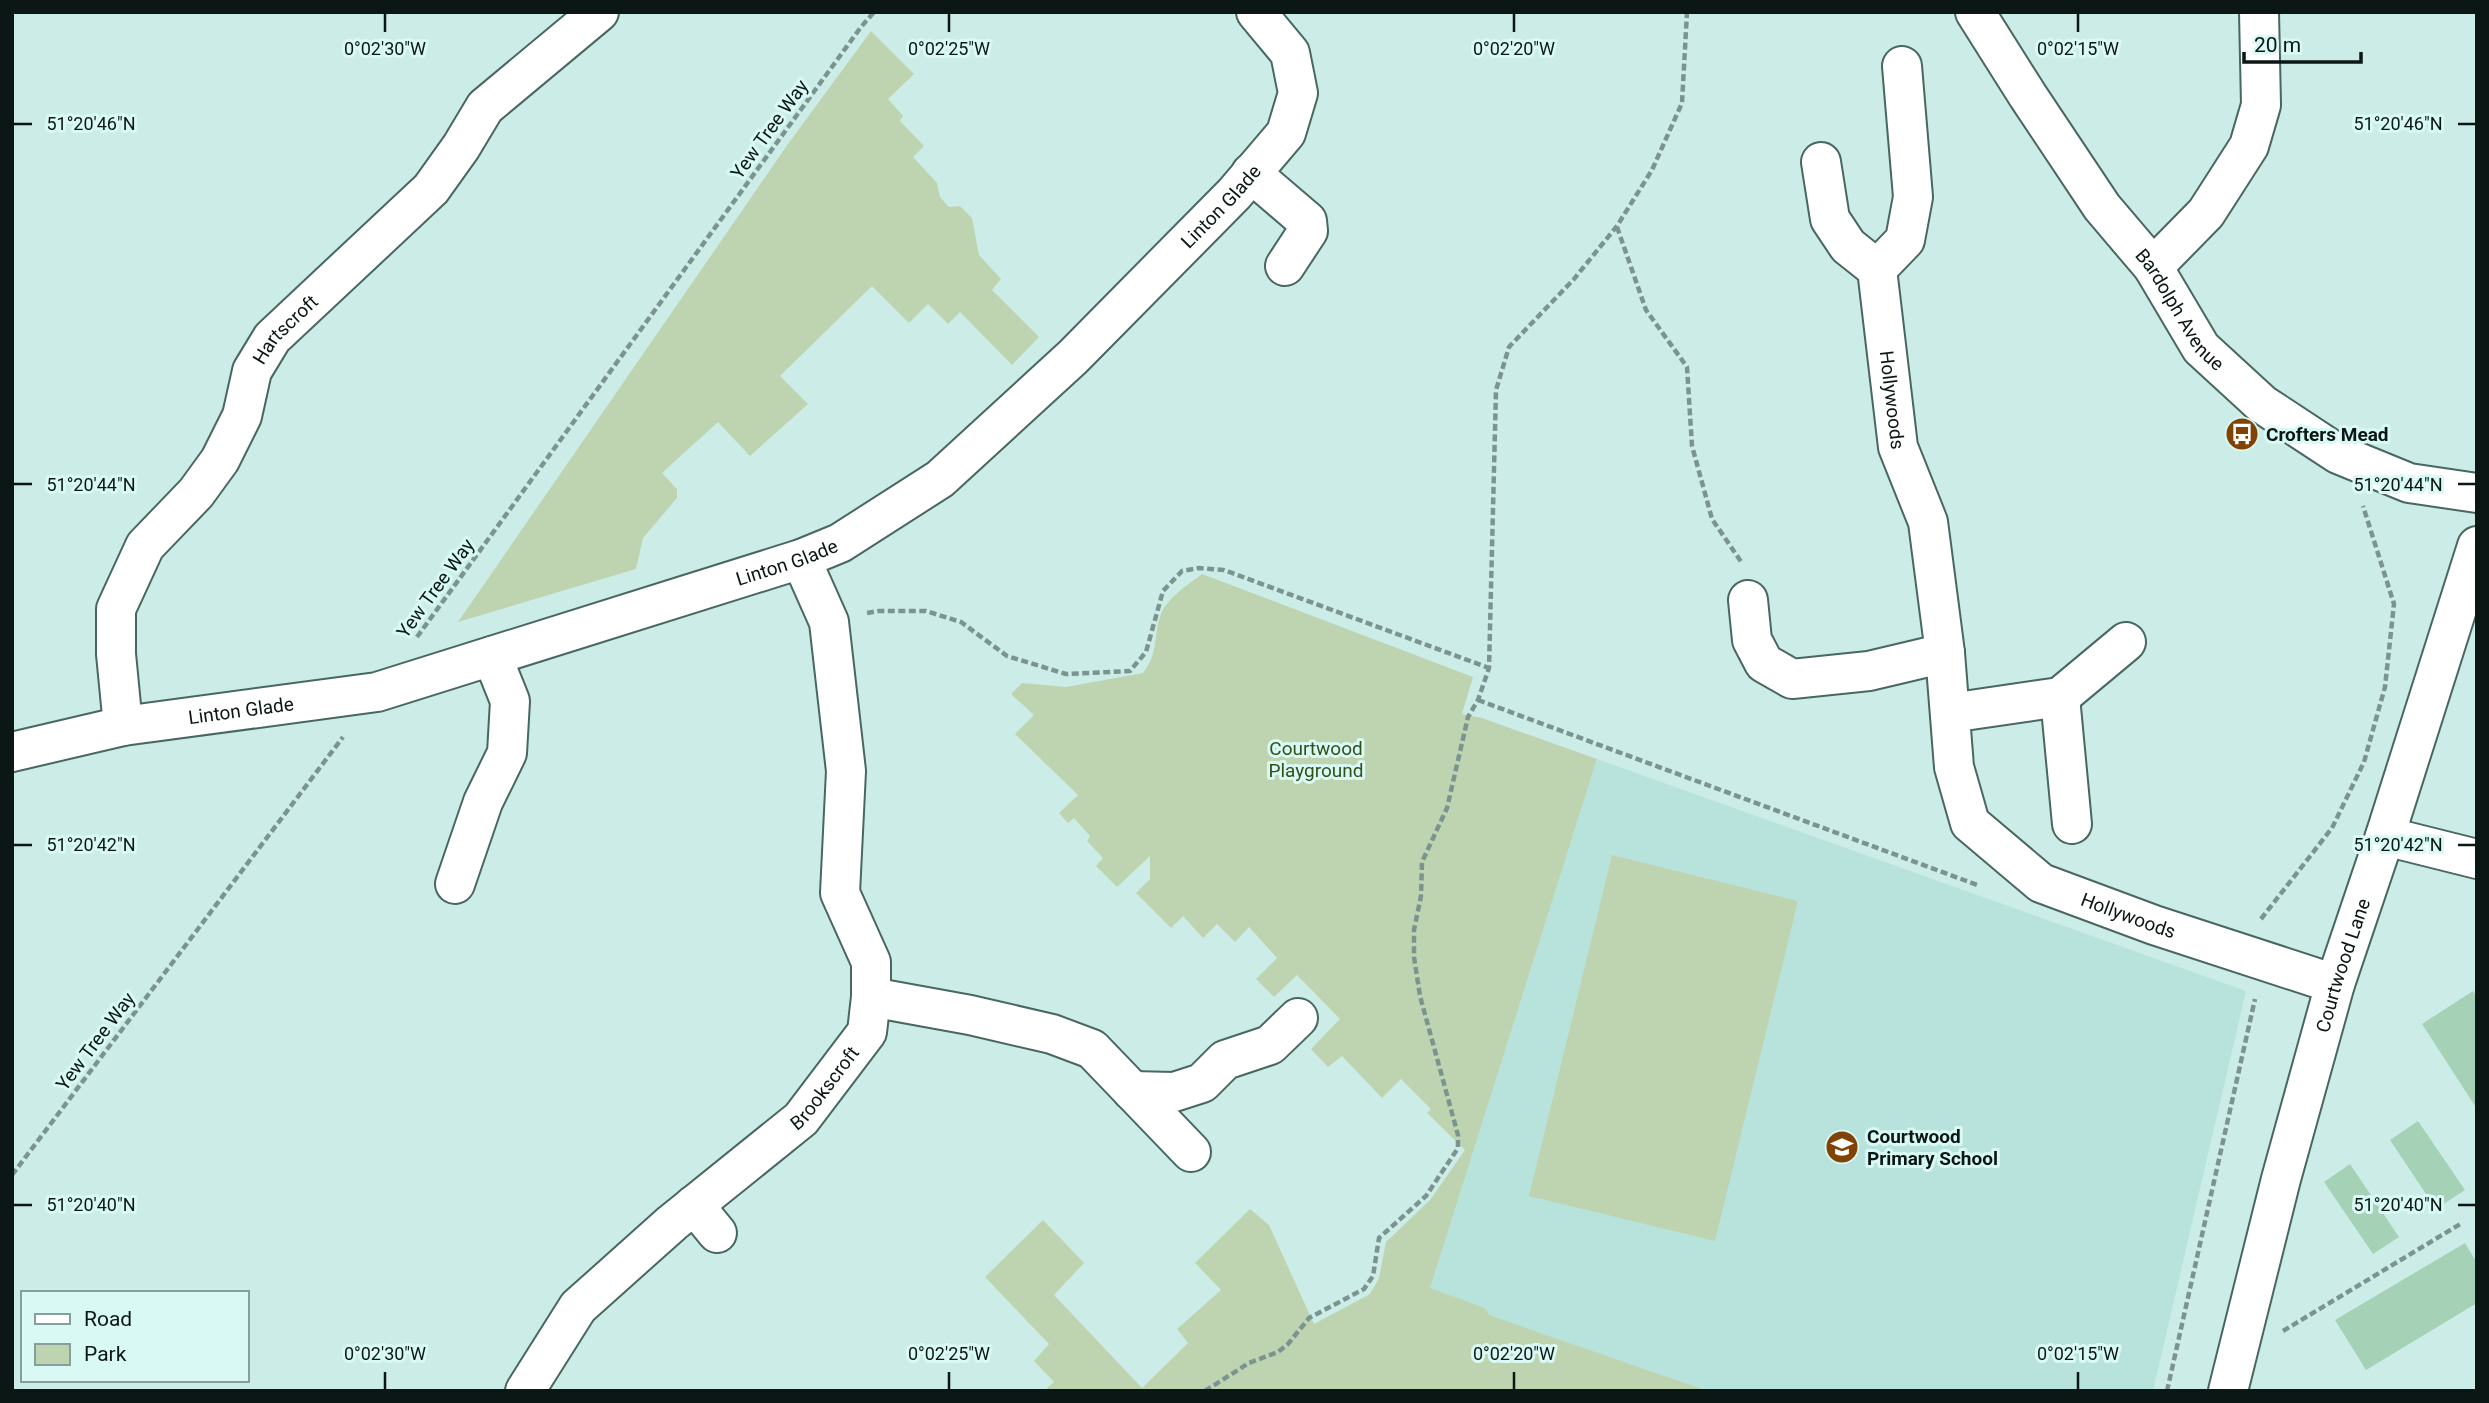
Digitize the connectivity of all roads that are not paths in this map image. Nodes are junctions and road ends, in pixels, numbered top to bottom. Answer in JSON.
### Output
{"nodes":[{"id":1,"x":599,"y":12,"type":"edge"},
{"id":2,"x":1256,"y":12,"type":"edge"},
{"id":3,"x":1975,"y":12,"type":"edge"},
{"id":4,"x":2259,"y":12,"type":"edge"},
{"id":5,"x":1902,"y":66,"type":"dead end"},
{"id":6,"x":1821,"y":162,"type":"dead end"},
{"id":7,"x":1251,"y":173,"type":"junction"},
{"id":8,"x":1285,"y":266,"type":"dead end"},
{"id":9,"x":2153,"y":268,"type":"junction"},
{"id":10,"x":1877,"y":269,"type":"junction"},
{"id":11,"x":2477,"y":493,"type":"edge"},
{"id":12,"x":2477,"y":546,"type":"edge"},
{"id":13,"x":801,"y":559,"type":"junction"},
{"id":14,"x":1748,"y":600,"type":"road end"},
{"id":15,"x":2126,"y":642,"type":"dead end"},
{"id":16,"x":1945,"y":653,"type":"junction"},
{"id":17,"x":492,"y":656,"type":"junction"},
{"id":18,"x":2060,"y":697,"type":"junction"},
{"id":19,"x":1950,"y":713,"type":"junction"},
{"id":20,"x":123,"y":726,"type":"junction"},
{"id":21,"x":12,"y":752,"type":"edge"},
{"id":22,"x":2072,"y":824,"type":"dead end"},
{"id":23,"x":2385,"y":836,"type":"junction"},
{"id":24,"x":2477,"y":859,"type":"edge"},
{"id":25,"x":455,"y":884,"type":"dead end"},
{"id":26,"x":2335,"y":984,"type":"junction"},
{"id":27,"x":871,"y":997,"type":"junction"},
{"id":28,"x":1298,"y":1018,"type":"dead end"},
{"id":29,"x":1132,"y":1091,"type":"junction"},
{"id":30,"x":1191,"y":1152,"type":"dead end"},
{"id":31,"x":2232,"y":1375,"type":"edge"},
{"id":32,"x":525,"y":1391,"type":"edge"}],
"edges":[{"from":1,"to":20,"type":"street","name":"Hartscroft"},
{"from":2,"to":7,"type":"street","name":"Linton Glade"},
{"from":3,"to":9,"type":"street","name":"Bardolph Avenue"},
{"from":4,"to":9,"type":"street"},
{"from":5,"to":10,"type":"street"},
{"from":6,"to":10,"type":"street"},
{"from":7,"to":8,"type":"street"},
{"from":7,"to":13,"type":"street","name":"Linton Glade"},
{"from":9,"to":11,"type":"street","name":"Bardolph Avenue"},
{"from":10,"to":16,"type":"street","name":"Hollywoods"},
{"from":12,"to":23,"type":"street","name":"Courtwood Lane"},
{"from":13,"to":17,"type":"street","name":"Linton Glade"},
{"from":13,"to":27,"type":"street","name":"Brookscroft"},
{"from":14,"to":16,"type":"street"},
{"from":15,"to":18,"type":"street"},
{"from":16,"to":19,"type":"street","name":"Hollywoods"},
{"from":17,"to":20,"type":"street","name":"Linton Glade"},
{"from":17,"to":25,"type":"street"},
{"from":18,"to":19,"type":"street"},
{"from":18,"to":22,"type":"street"},
{"from":19,"to":26,"type":"street","name":"Hollywoods"},
{"from":20,"to":21,"type":"street","name":"Linton Glade"},
{"from":23,"to":24,"type":"street"},
{"from":23,"to":26,"type":"street","name":"Courtwood Lane"},
{"from":26,"to":31,"type":"street","name":"Courtwood Lane"},
{"from":27,"to":29,"type":"street"},
{"from":27,"to":32,"type":"street","name":"Brookscroft"},
{"from":28,"to":29,"type":"street"},
{"from":29,"to":30,"type":"street"}]}
